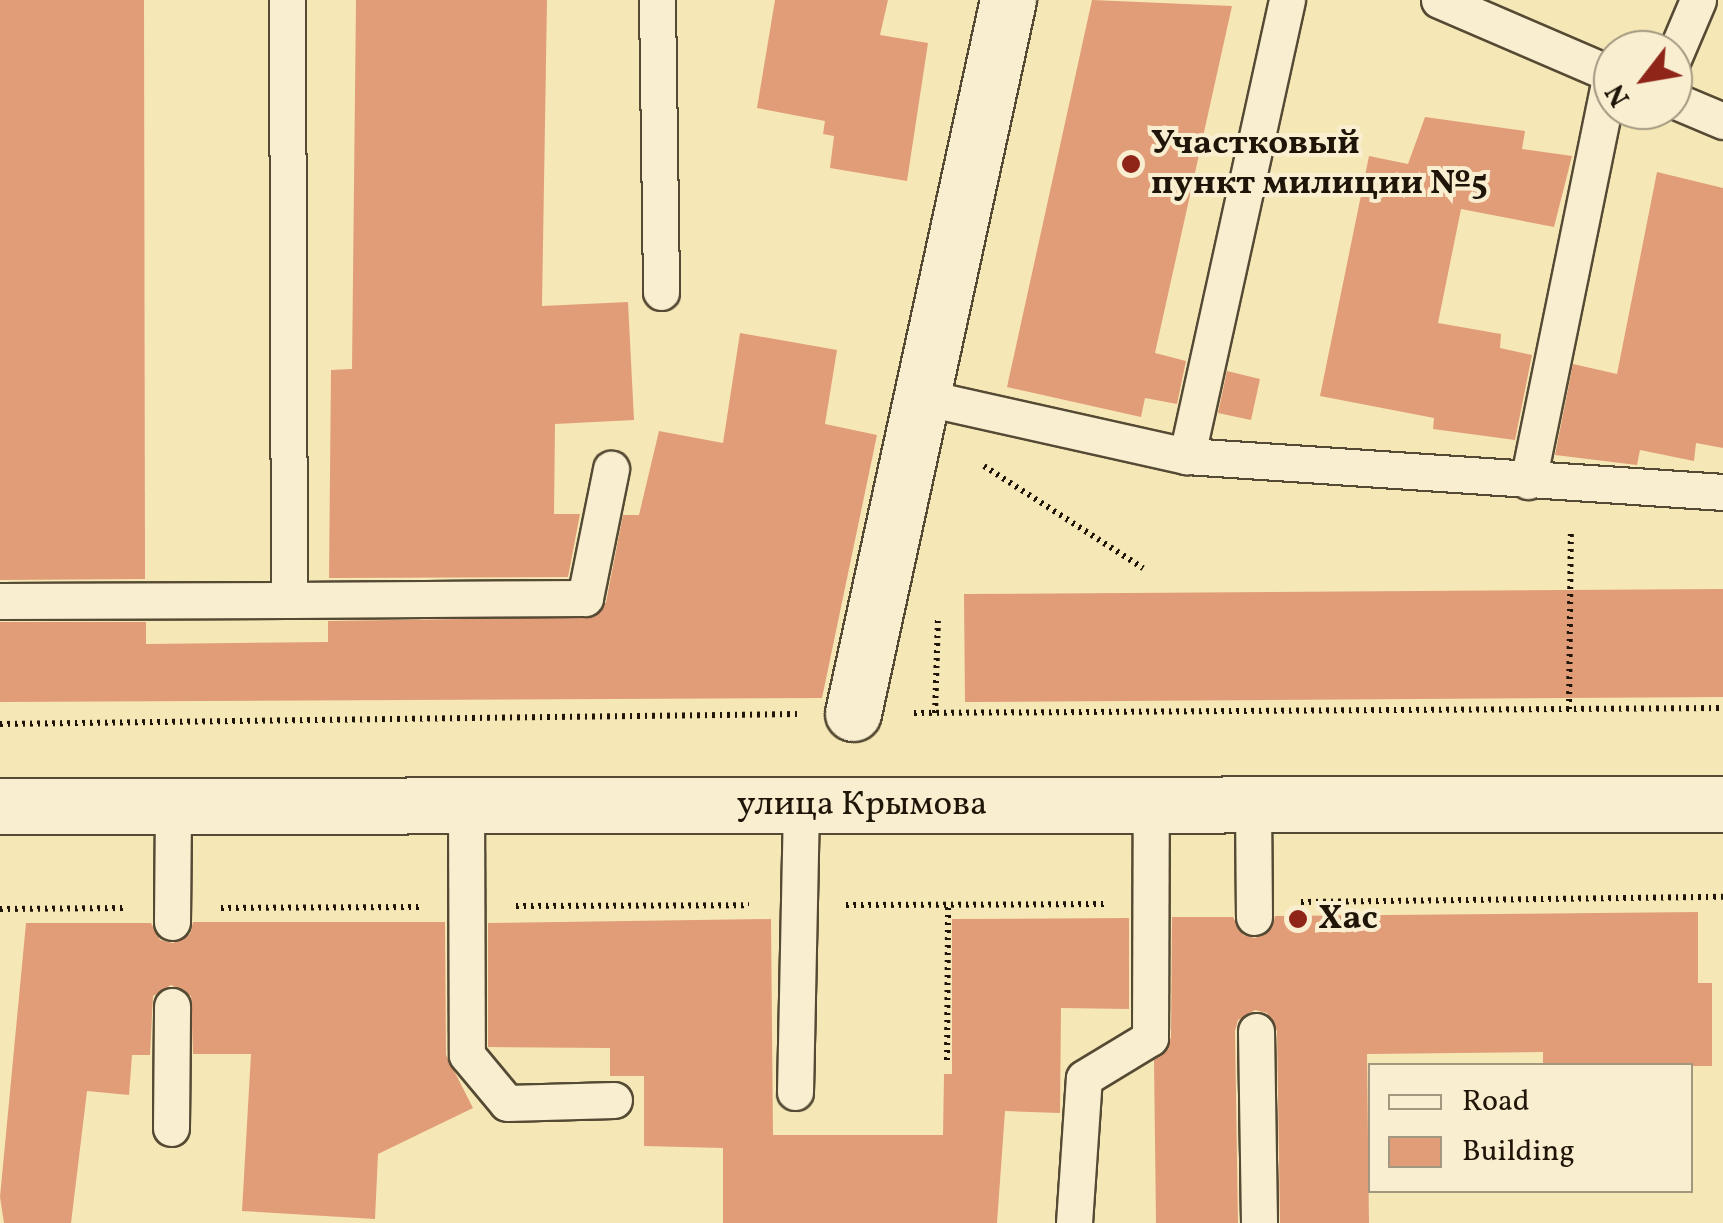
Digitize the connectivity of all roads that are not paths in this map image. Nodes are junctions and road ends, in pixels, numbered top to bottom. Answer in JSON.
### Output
{"nodes":[{"id":1,"x":288,"y":0,"type":"edge"},
{"id":2,"x":657,"y":0,"type":"edge"},
{"id":3,"x":1008,"y":0,"type":"edge"},
{"id":4,"x":1288,"y":0,"type":"edge"},
{"id":5,"x":1439,"y":0,"type":"edge"},
{"id":6,"x":1698,"y":0,"type":"edge"},
{"id":7,"x":1685,"y":30,"type":"edge"},
{"id":8,"x":1593,"y":66,"type":"edge"},
{"id":9,"x":1693,"y":108,"type":"edge"},
{"id":10,"x":1723,"y":121,"type":"edge"},
{"id":11,"x":1600,"y":130,"type":"edge"},
{"id":12,"x":662,"y":292,"type":"dead end"},
{"id":13,"x":922,"y":397,"type":"junction"},
{"id":14,"x":1187,"y":456,"type":"junction"},
{"id":15,"x":611,"y":470,"type":"dead end"},
{"id":16,"x":1528,"y":481,"type":"junction"},
{"id":17,"x":1723,"y":492,"type":"edge"},
{"id":18,"x":290,"y":600,"type":"junction"},
{"id":19,"x":0,"y":601,"type":"edge"},
{"id":20,"x":853,"y":714,"type":"road end"},
{"id":21,"x":1151,"y":804,"type":"junction"},
{"id":22,"x":1253,"y":804,"type":"junction"},
{"id":23,"x":1723,"y":804,"type":"edge"},
{"id":24,"x":173,"y":805,"type":"junction"},
{"id":25,"x":466,"y":805,"type":"junction"},
{"id":26,"x":802,"y":805,"type":"junction"},
{"id":27,"x":0,"y":806,"type":"edge"},
{"id":28,"x":1254,"y":910,"type":"road end"},
{"id":29,"x":171,"y":915,"type":"road end"},
{"id":30,"x":172,"y":1006,"type":"dead end"},
{"id":31,"x":1256,"y":1031,"type":"dead end"},
{"id":32,"x":795,"y":1092,"type":"dead end"},
{"id":33,"x":614,"y":1100,"type":"dead end"},
{"id":34,"x":171,"y":1128,"type":"dead end"},
{"id":35,"x":1074,"y":1223,"type":"edge"},
{"id":36,"x":1258,"y":1223,"type":"edge"}],
"edges":[{"from":1,"to":18,"type":"lane"},
{"from":2,"to":12,"type":"lane"},
{"from":3,"to":13,"type":"street"},
{"from":4,"to":14,"type":"lane"},
{"from":5,"to":8,"type":"lane"},
{"from":6,"to":7,"type":"lane"},
{"from":9,"to":10,"type":"lane"},
{"from":11,"to":16,"type":"lane"},
{"from":13,"to":14,"type":"lane"},
{"from":13,"to":20,"type":"street"},
{"from":14,"to":16,"type":"lane"},
{"from":15,"to":18,"type":"lane"},
{"from":16,"to":17,"type":"lane"},
{"from":18,"to":19,"type":"lane"},
{"from":21,"to":22,"type":"street","name":"улица Крымова"},
{"from":21,"to":26,"type":"street","name":"улица Крымова"},
{"from":21,"to":35,"type":"lane"},
{"from":22,"to":23,"type":"street","name":"улица Крымова"},
{"from":22,"to":28,"type":"lane"},
{"from":24,"to":25,"type":"street","name":"улица Крымова"},
{"from":24,"to":27,"type":"street","name":"улица Крымова"},
{"from":24,"to":29,"type":"lane"},
{"from":25,"to":26,"type":"street","name":"улица Крымова"},
{"from":25,"to":33,"type":"lane"},
{"from":26,"to":32,"type":"lane"},
{"from":30,"to":34,"type":"lane"},
{"from":31,"to":36,"type":"lane"}]}
